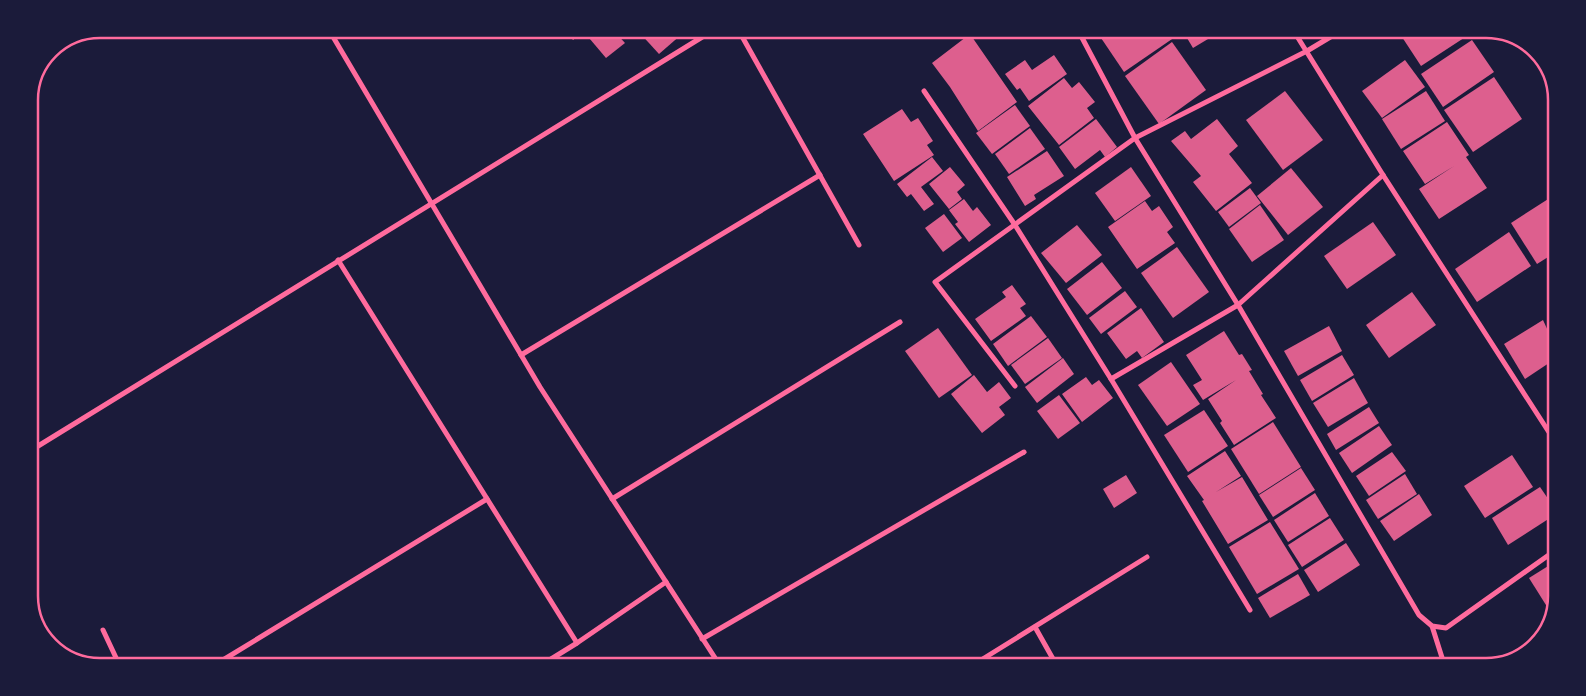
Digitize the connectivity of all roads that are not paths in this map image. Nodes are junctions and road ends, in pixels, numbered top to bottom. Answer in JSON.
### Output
{"nodes":[{"id":1,"x":334,"y":38,"type":"edge"},
{"id":2,"x":701,"y":38,"type":"edge"},
{"id":3,"x":743,"y":38,"type":"edge"},
{"id":4,"x":1082,"y":38,"type":"edge"},
{"id":5,"x":1298,"y":38,"type":"edge"},
{"id":6,"x":1329,"y":38,"type":"edge"},
{"id":7,"x":1307,"y":51,"type":"junction"},
{"id":8,"x":924,"y":92,"type":"dead end"},
{"id":9,"x":1135,"y":138,"type":"junction"},
{"id":10,"x":820,"y":175,"type":"junction"},
{"id":11,"x":1383,"y":175,"type":"junction"},
{"id":12,"x":431,"y":203,"type":"junction"},
{"id":13,"x":1015,"y":225,"type":"junction"},
{"id":14,"x":859,"y":246,"type":"dead end"},
{"id":15,"x":338,"y":260,"type":"junction"},
{"id":16,"x":1238,"y":305,"type":"junction"},
{"id":17,"x":900,"y":322,"type":"dead end"},
{"id":18,"x":521,"y":355,"type":"junction"},
{"id":19,"x":1111,"y":379,"type":"junction"},
{"id":20,"x":1015,"y":386,"type":"dead end"},
{"id":21,"x":1548,"y":431,"type":"edge"},
{"id":22,"x":38,"y":446,"type":"edge"},
{"id":23,"x":1024,"y":452,"type":"dead end"},
{"id":24,"x":487,"y":499,"type":"junction"},
{"id":25,"x":612,"y":499,"type":"junction"},
{"id":26,"x":1548,"y":556,"type":"edge"},
{"id":27,"x":1147,"y":557,"type":"dead end"},
{"id":28,"x":666,"y":582,"type":"junction"},
{"id":29,"x":1250,"y":610,"type":"dead end"},
{"id":30,"x":1432,"y":626,"type":"junction"},
{"id":31,"x":1034,"y":627,"type":"junction"},
{"id":32,"x":103,"y":630,"type":"dead end"},
{"id":33,"x":702,"y":639,"type":"junction"},
{"id":34,"x":577,"y":643,"type":"junction"},
{"id":35,"x":116,"y":658,"type":"edge"},
{"id":36,"x":225,"y":658,"type":"edge"},
{"id":37,"x":553,"y":658,"type":"edge"},
{"id":38,"x":715,"y":658,"type":"edge"},
{"id":39,"x":984,"y":658,"type":"edge"},
{"id":40,"x":1053,"y":658,"type":"edge"},
{"id":41,"x":1442,"y":658,"type":"edge"}],
"edges":[{"from":1,"to":12,"type":"street"},
{"from":2,"to":12,"type":"street"},
{"from":3,"to":10,"type":"street"},
{"from":4,"to":9,"type":"street"},
{"from":5,"to":7,"type":"street"},
{"from":6,"to":7,"type":"street"},
{"from":7,"to":9,"type":"street"},
{"from":7,"to":11,"type":"street"},
{"from":8,"to":13,"type":"street"},
{"from":9,"to":13,"type":"street"},
{"from":9,"to":16,"type":"street"},
{"from":10,"to":14,"type":"street"},
{"from":10,"to":18,"type":"street"},
{"from":11,"to":16,"type":"street"},
{"from":11,"to":21,"type":"street"},
{"from":12,"to":15,"type":"street"},
{"from":12,"to":18,"type":"street"},
{"from":13,"to":19,"type":"street"},
{"from":13,"to":20,"type":"street"},
{"from":15,"to":22,"type":"street"},
{"from":15,"to":24,"type":"street"},
{"from":16,"to":19,"type":"street"},
{"from":16,"to":30,"type":"street"},
{"from":17,"to":25,"type":"street"},
{"from":18,"to":25,"type":"street"},
{"from":19,"to":29,"type":"street"},
{"from":23,"to":33,"type":"street"},
{"from":24,"to":34,"type":"street"},
{"from":24,"to":36,"type":"street"},
{"from":25,"to":28,"type":"street"},
{"from":26,"to":30,"type":"street"},
{"from":27,"to":31,"type":"street"},
{"from":28,"to":33,"type":"street"},
{"from":28,"to":34,"type":"street"},
{"from":30,"to":41,"type":"street"},
{"from":31,"to":39,"type":"street"},
{"from":31,"to":40,"type":"street"},
{"from":32,"to":35,"type":"street"},
{"from":33,"to":38,"type":"street"},
{"from":34,"to":37,"type":"street"}]}
